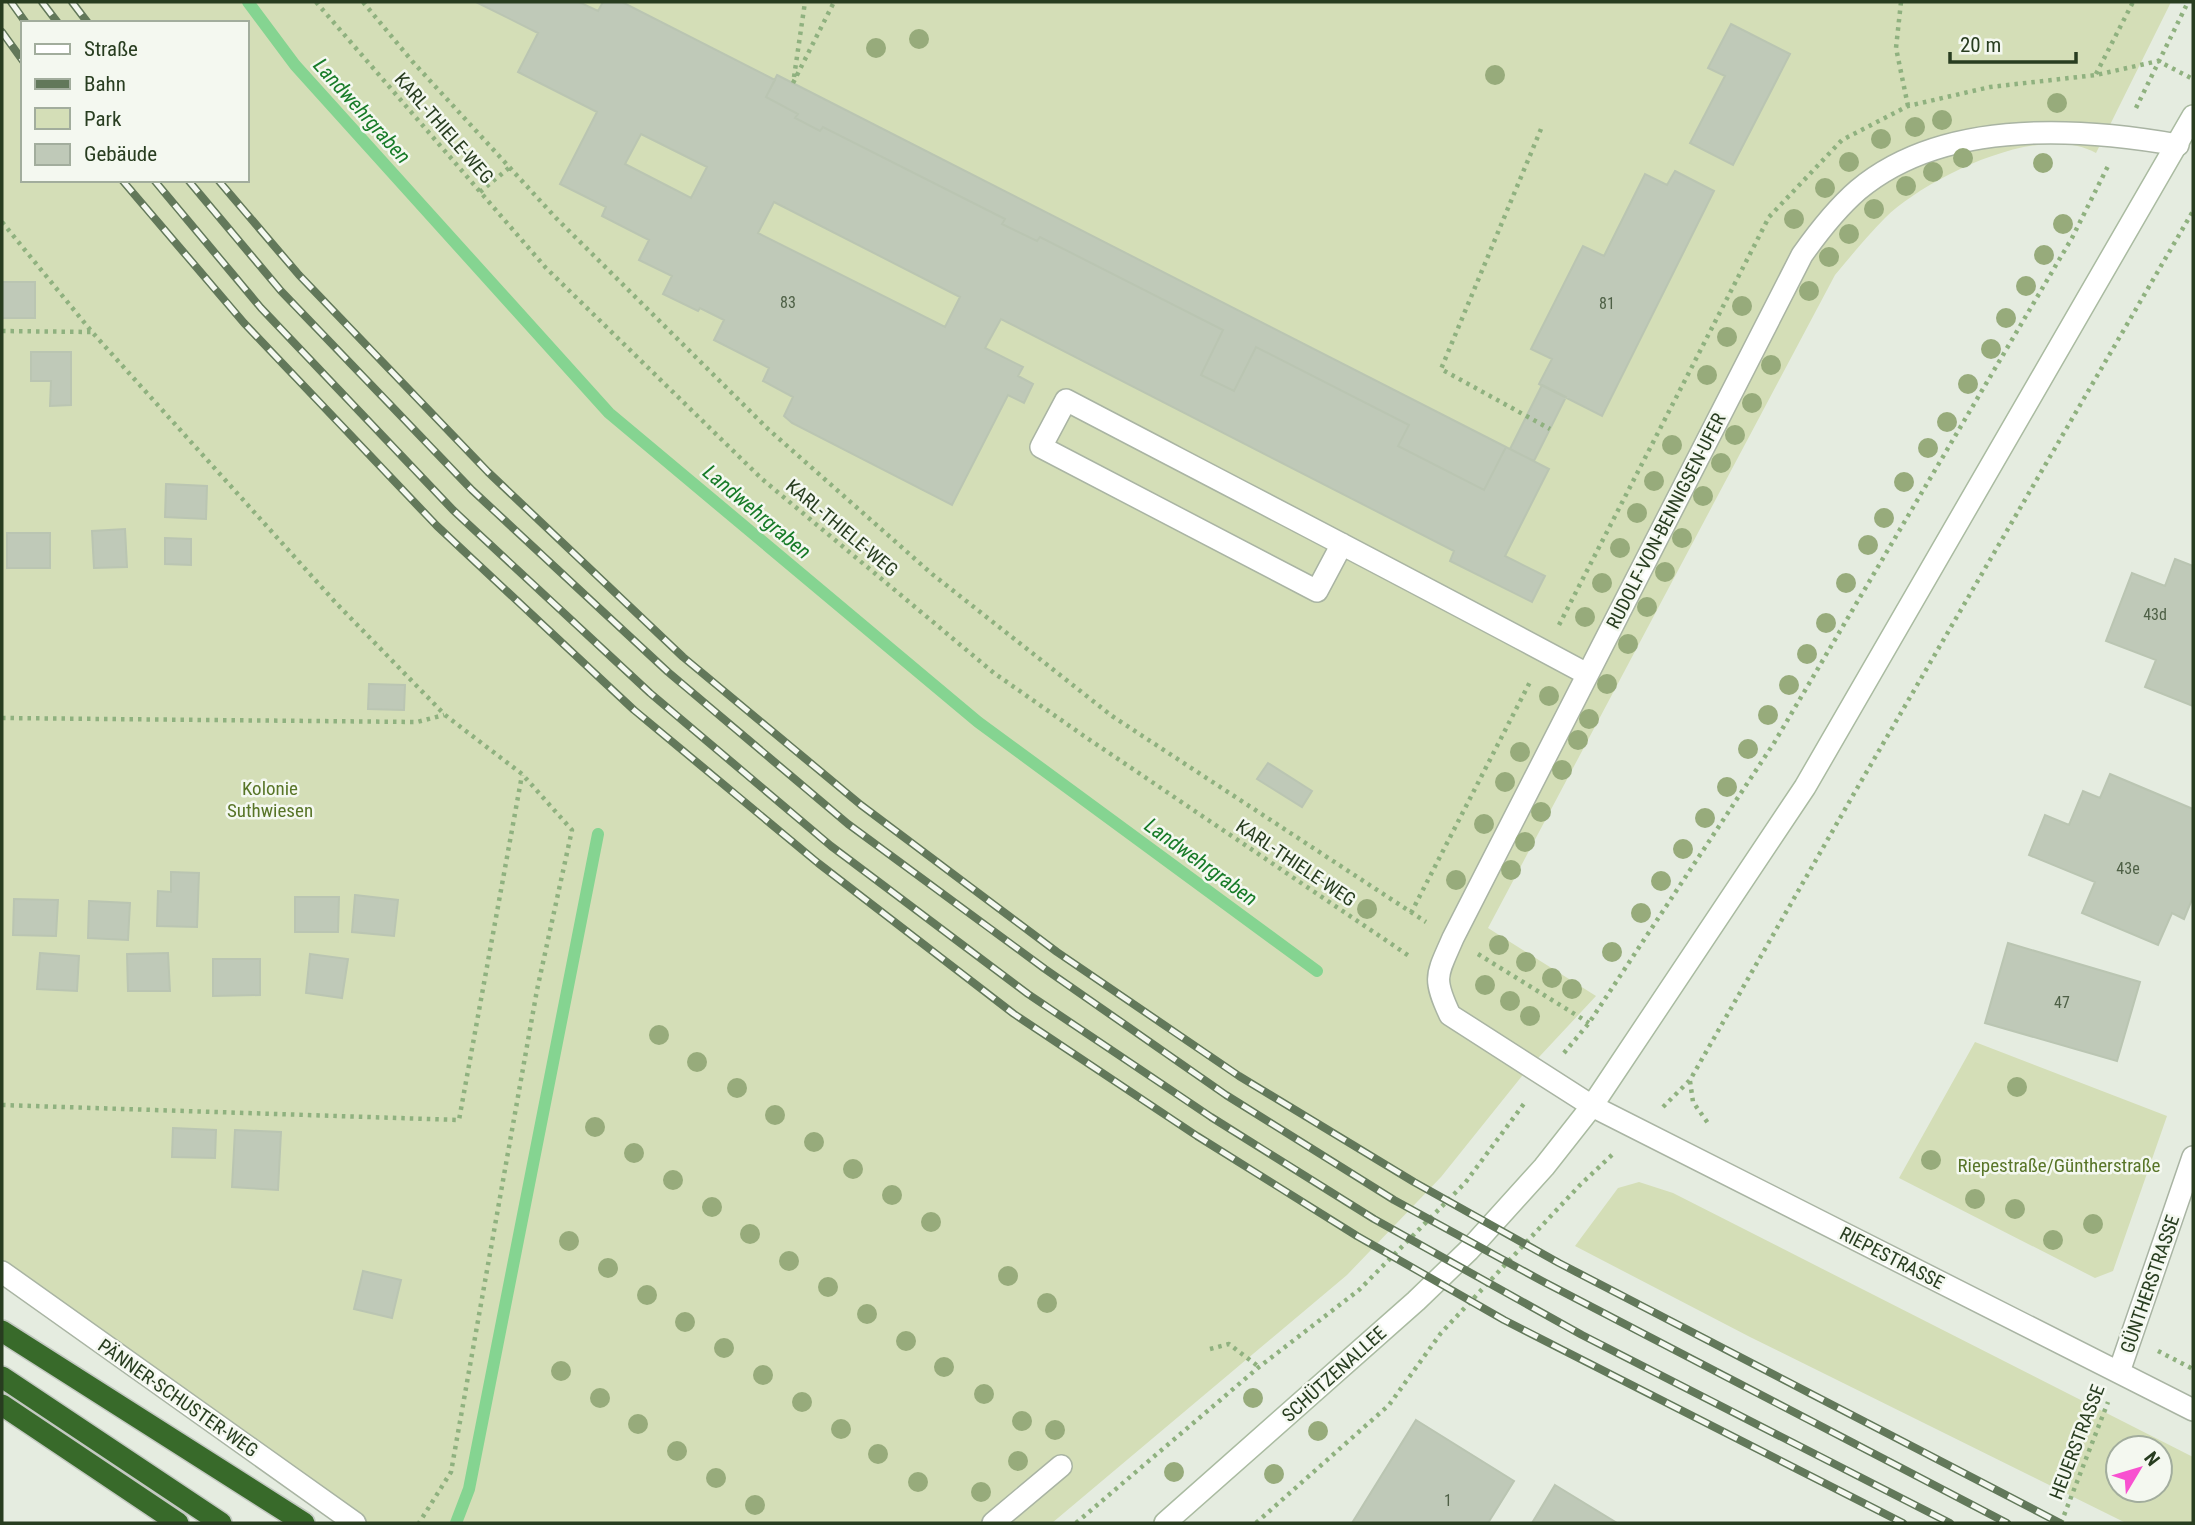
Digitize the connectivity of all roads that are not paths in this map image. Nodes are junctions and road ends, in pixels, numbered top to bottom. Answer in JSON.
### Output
{"nodes":[{"id":1,"x":2193,"y":116,"type":"edge"},
{"id":2,"x":2178,"y":145,"type":"junction"},
{"id":3,"x":1342,"y":544,"type":"junction"},
{"id":4,"x":1587,"y":674,"type":"junction"},
{"id":5,"x":1592,"y":1106,"type":"junction"},
{"id":6,"x":2193,"y":1157,"type":"edge"},
{"id":7,"x":2,"y":1272,"type":"edge"},
{"id":8,"x":2,"y":1331,"type":"edge"},
{"id":9,"x":2119,"y":1372,"type":"junction"},
{"id":10,"x":2,"y":1377,"type":"edge"},
{"id":11,"x":2,"y":1405,"type":"edge"},
{"id":12,"x":2193,"y":1410,"type":"edge"},
{"id":13,"x":1061,"y":1466,"type":"dead end"},
{"id":14,"x":178,"y":1523,"type":"edge"},
{"id":15,"x":221,"y":1523,"type":"edge"},
{"id":16,"x":304,"y":1523,"type":"edge"},
{"id":17,"x":355,"y":1523,"type":"edge"},
{"id":18,"x":993,"y":1523,"type":"edge"},
{"id":19,"x":1165,"y":1523,"type":"edge"}],
"edges":[{"from":1,"to":2,"type":"street"},
{"from":2,"to":4,"type":"street","name":"RUDOLF-VON-BENNIGSEN-UFER"},
{"from":2,"to":5,"type":"street"},
{"from":3,"to":3,"type":"street"},
{"from":3,"to":4,"type":"street"},
{"from":4,"to":5,"type":"street","name":"RUDOLF-VON-BENNIGSEN-UFER"},
{"from":5,"to":9,"type":"street","name":"RIEPESTRASSE"},
{"from":5,"to":19,"type":"street","name":"SCHÜTZENALLEE"},
{"from":6,"to":9,"type":"street","name":"GÜNTHERSTRASSE"},
{"from":7,"to":17,"type":"street","name":"PÄNNER-SCHUSTER-WEG"},
{"from":8,"to":16,"type":"highway"},
{"from":9,"to":12,"type":"street","name":"RIEPESTRASSE"},
{"from":10,"to":15,"type":"highway"},
{"from":11,"to":14,"type":"highway"},
{"from":13,"to":18,"type":"street"}]}
